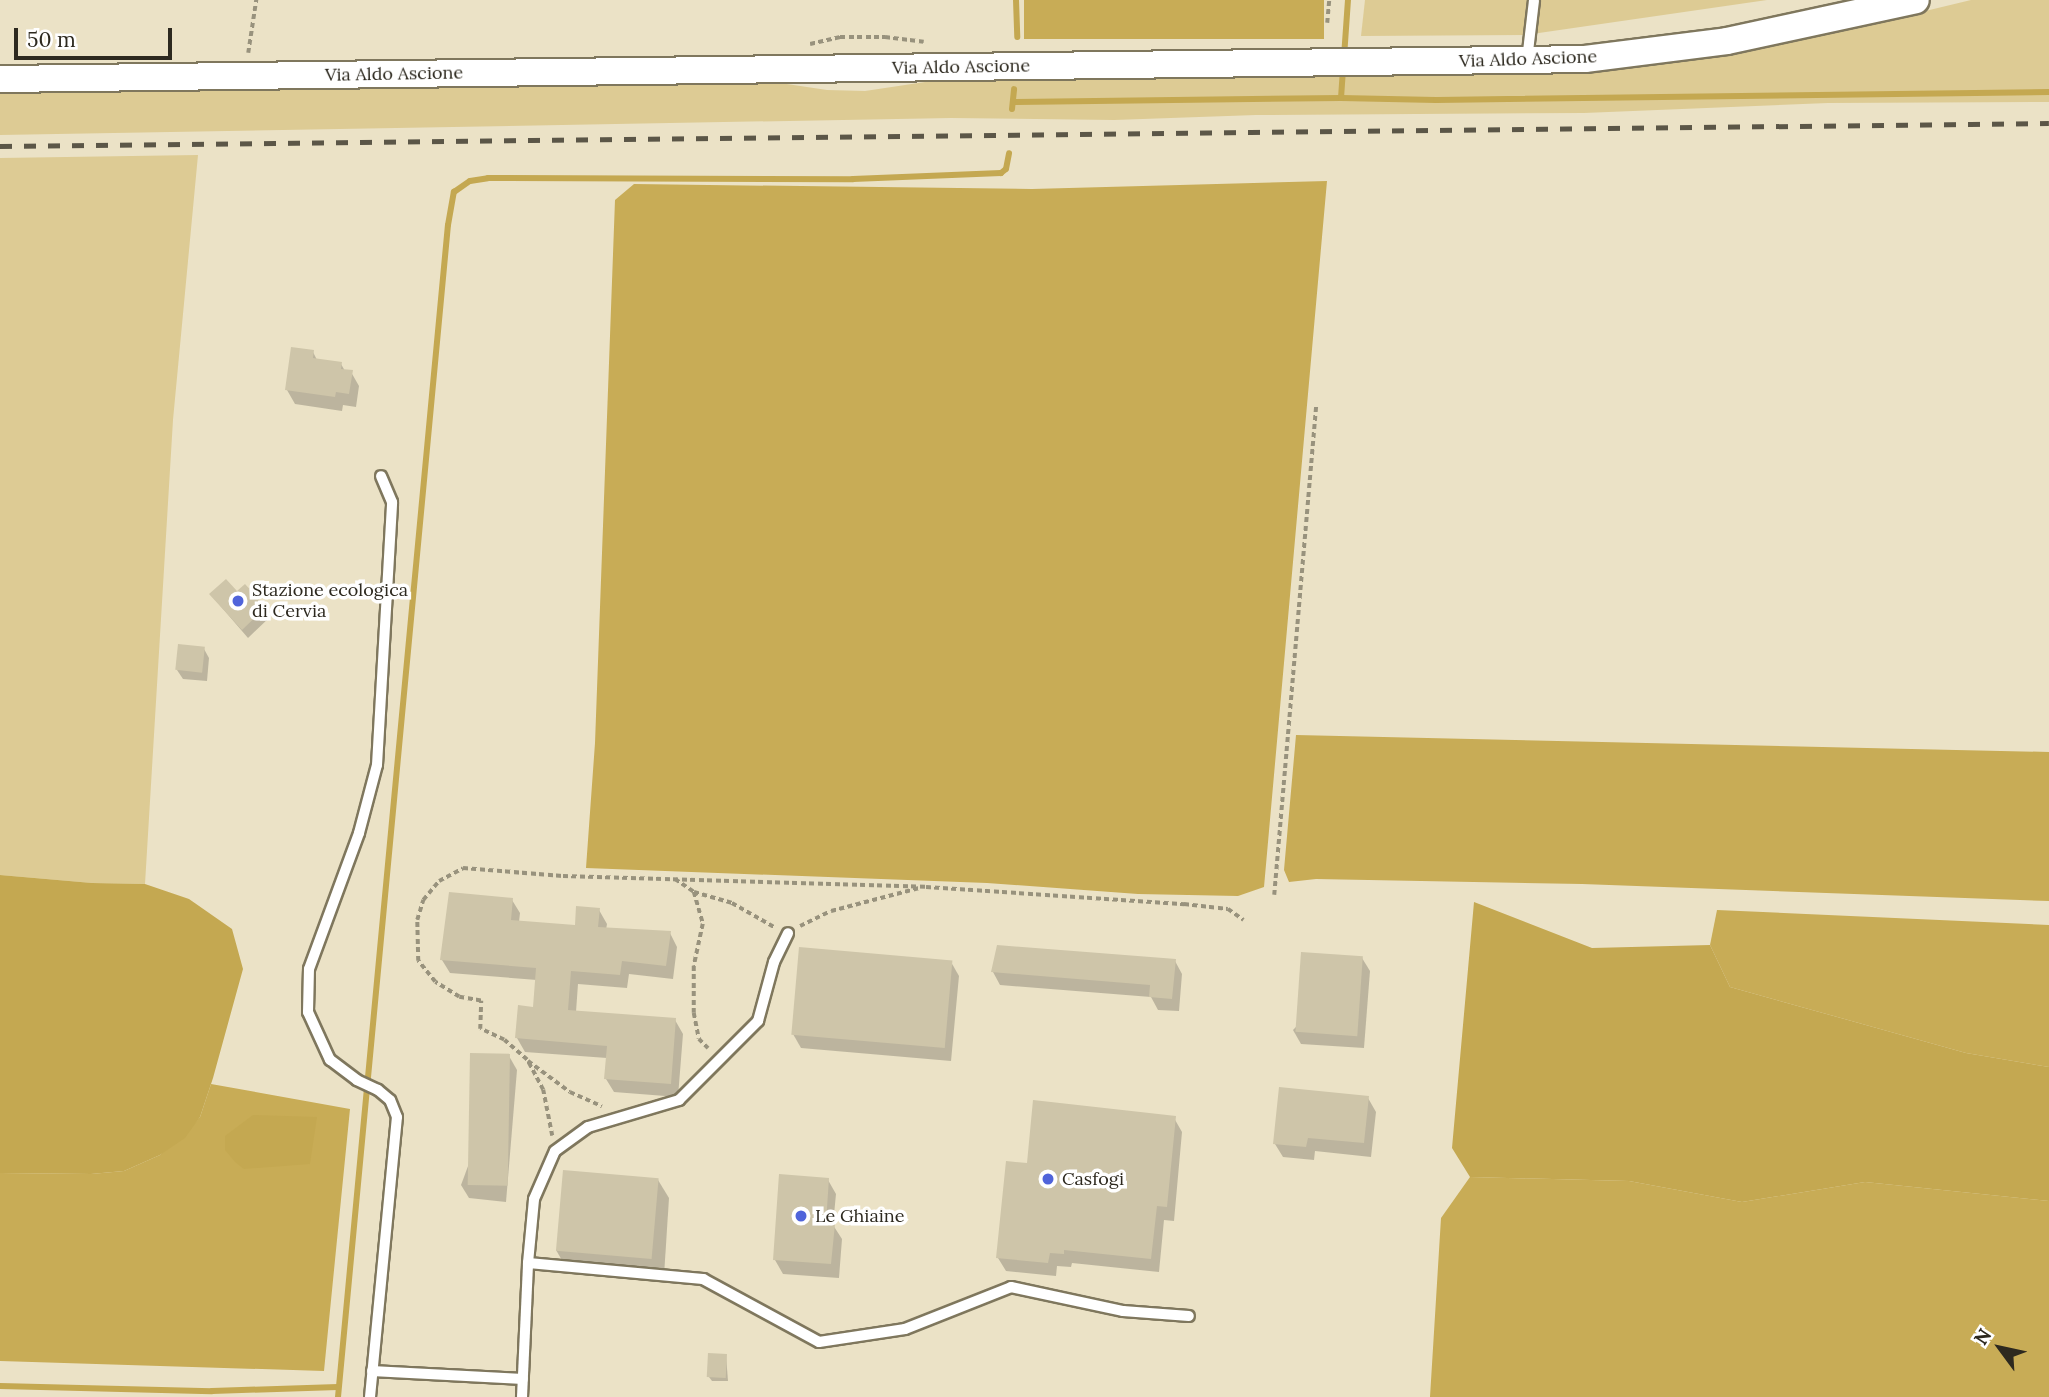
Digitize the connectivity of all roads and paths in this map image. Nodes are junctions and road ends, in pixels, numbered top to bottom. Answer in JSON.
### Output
{"nodes":[{"id":1,"x":256,"y":0,"type":"edge"},
{"id":2,"x":1329,"y":0,"type":"edge"},
{"id":3,"x":1534,"y":0,"type":"edge"},
{"id":4,"x":1916,"y":0,"type":"edge"},
{"id":5,"x":1327,"y":23,"type":"dead end"},
{"id":6,"x":248,"y":56,"type":"dead end"},
{"id":7,"x":1527,"y":60,"type":"junction"},
{"id":8,"x":0,"y":79,"type":"edge"},
{"id":9,"x":1316,"y":405,"type":"dead end"},
{"id":10,"x":381,"y":476,"type":"dead end"},
{"id":11,"x":673,"y":878,"type":"junction"},
{"id":12,"x":926,"y":887,"type":"junction"},
{"id":13,"x":694,"y":892,"type":"junction"},
{"id":14,"x":1274,"y":895,"type":"dead end"},
{"id":15,"x":1244,"y":919,"type":"dead end"},
{"id":16,"x":788,"y":933,"type":"junction"},
{"id":17,"x":527,"y":1060,"type":"junction"},
{"id":18,"x":720,"y":1061,"type":"junction"},
{"id":19,"x":629,"y":1118,"type":"junction"},
{"id":20,"x":555,"y":1151,"type":"junction"},
{"id":21,"x":528,"y":1264,"type":"junction"},
{"id":22,"x":1189,"y":1317,"type":"dead end"},
{"id":23,"x":372,"y":1371,"type":"junction"},
{"id":24,"x":523,"y":1379,"type":"junction"},
{"id":25,"x":370,"y":1397,"type":"edge"},
{"id":26,"x":522,"y":1397,"type":"edge"}],
"edges":[{"from":1,"to":6,"type":"path"},
{"from":2,"to":5,"type":"path"},
{"from":3,"to":7,"type":"lane"},
{"from":4,"to":7,"type":"street","name":"Via Aldo Ascione"},
{"from":7,"to":8,"type":"street","name":"Via Aldo Ascione"},
{"from":9,"to":14,"type":"path"},
{"from":10,"to":23,"type":"lane"},
{"from":11,"to":12,"type":"path"},
{"from":11,"to":13,"type":"path"},
{"from":11,"to":17,"type":"path"},
{"from":12,"to":15,"type":"path"},
{"from":12,"to":16,"type":"path"},
{"from":13,"to":16,"type":"path"},
{"from":13,"to":18,"type":"path"},
{"from":16,"to":18,"type":"lane"},
{"from":17,"to":19,"type":"path"},
{"from":17,"to":20,"type":"path"},
{"from":18,"to":19,"type":"lane"},
{"from":19,"to":20,"type":"lane"},
{"from":20,"to":21,"type":"lane"},
{"from":21,"to":22,"type":"lane"},
{"from":21,"to":24,"type":"lane"},
{"from":23,"to":24,"type":"lane"},
{"from":23,"to":25,"type":"lane"},
{"from":24,"to":26,"type":"lane"}]}
